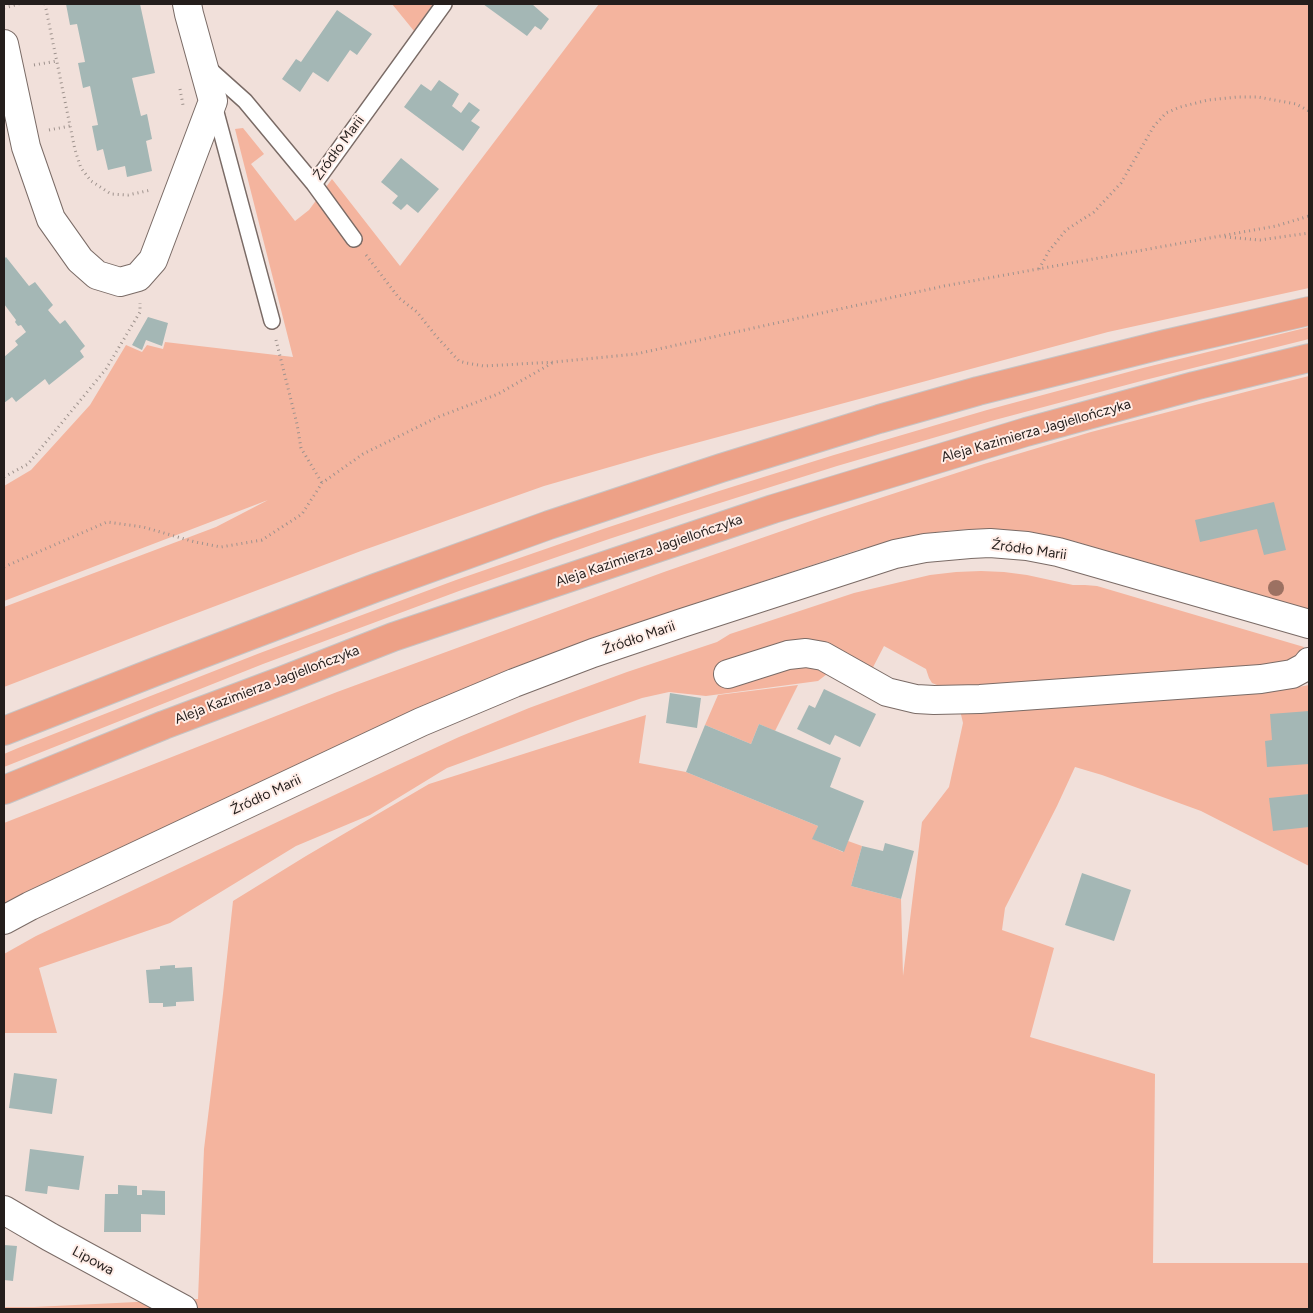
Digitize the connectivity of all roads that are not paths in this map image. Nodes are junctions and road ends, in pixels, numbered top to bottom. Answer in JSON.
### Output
{"nodes":[{"id":1,"x":187,"y":4,"type":"edge"},
{"id":2,"x":444,"y":4,"type":"edge"},
{"id":3,"x":4,"y":44,"type":"edge"},
{"id":4,"x":202,"y":62,"type":"junction"},
{"id":5,"x":212,"y":101,"type":"junction"},
{"id":6,"x":314,"y":184,"type":"junction"},
{"id":7,"x":354,"y":238,"type":"road end"},
{"id":8,"x":1309,"y":311,"type":"edge"},
{"id":9,"x":272,"y":321,"type":"road end"},
{"id":10,"x":1309,"y":358,"type":"edge"},
{"id":11,"x":1309,"y":624,"type":"edge"},
{"id":12,"x":1309,"y":662,"type":"edge"},
{"id":13,"x":728,"y":674,"type":"dead end"},
{"id":14,"x":4,"y":731,"type":"edge"},
{"id":15,"x":4,"y":790,"type":"edge"},
{"id":16,"x":4,"y":920,"type":"edge"},
{"id":17,"x":4,"y":1210,"type":"edge"},
{"id":18,"x":183,"y":1309,"type":"edge"}],
"edges":[{"from":1,"to":4,"type":"street"},
{"from":2,"to":6,"type":"lane","name":"Źródło Marii"},
{"from":3,"to":5,"type":"street"},
{"from":4,"to":5,"type":"street"},
{"from":4,"to":6,"type":"lane","name":"Źródło Marii"},
{"from":5,"to":9,"type":"lane"},
{"from":6,"to":7,"type":"lane"},
{"from":8,"to":14,"type":"highway"},
{"from":10,"to":15,"type":"highway","name":"Aleja Kazimierza Jagiellończyka"},
{"from":11,"to":16,"type":"street","name":"Źródło Marii"},
{"from":12,"to":13,"type":"street"},
{"from":17,"to":18,"type":"street","name":"Lipowa"}]}
